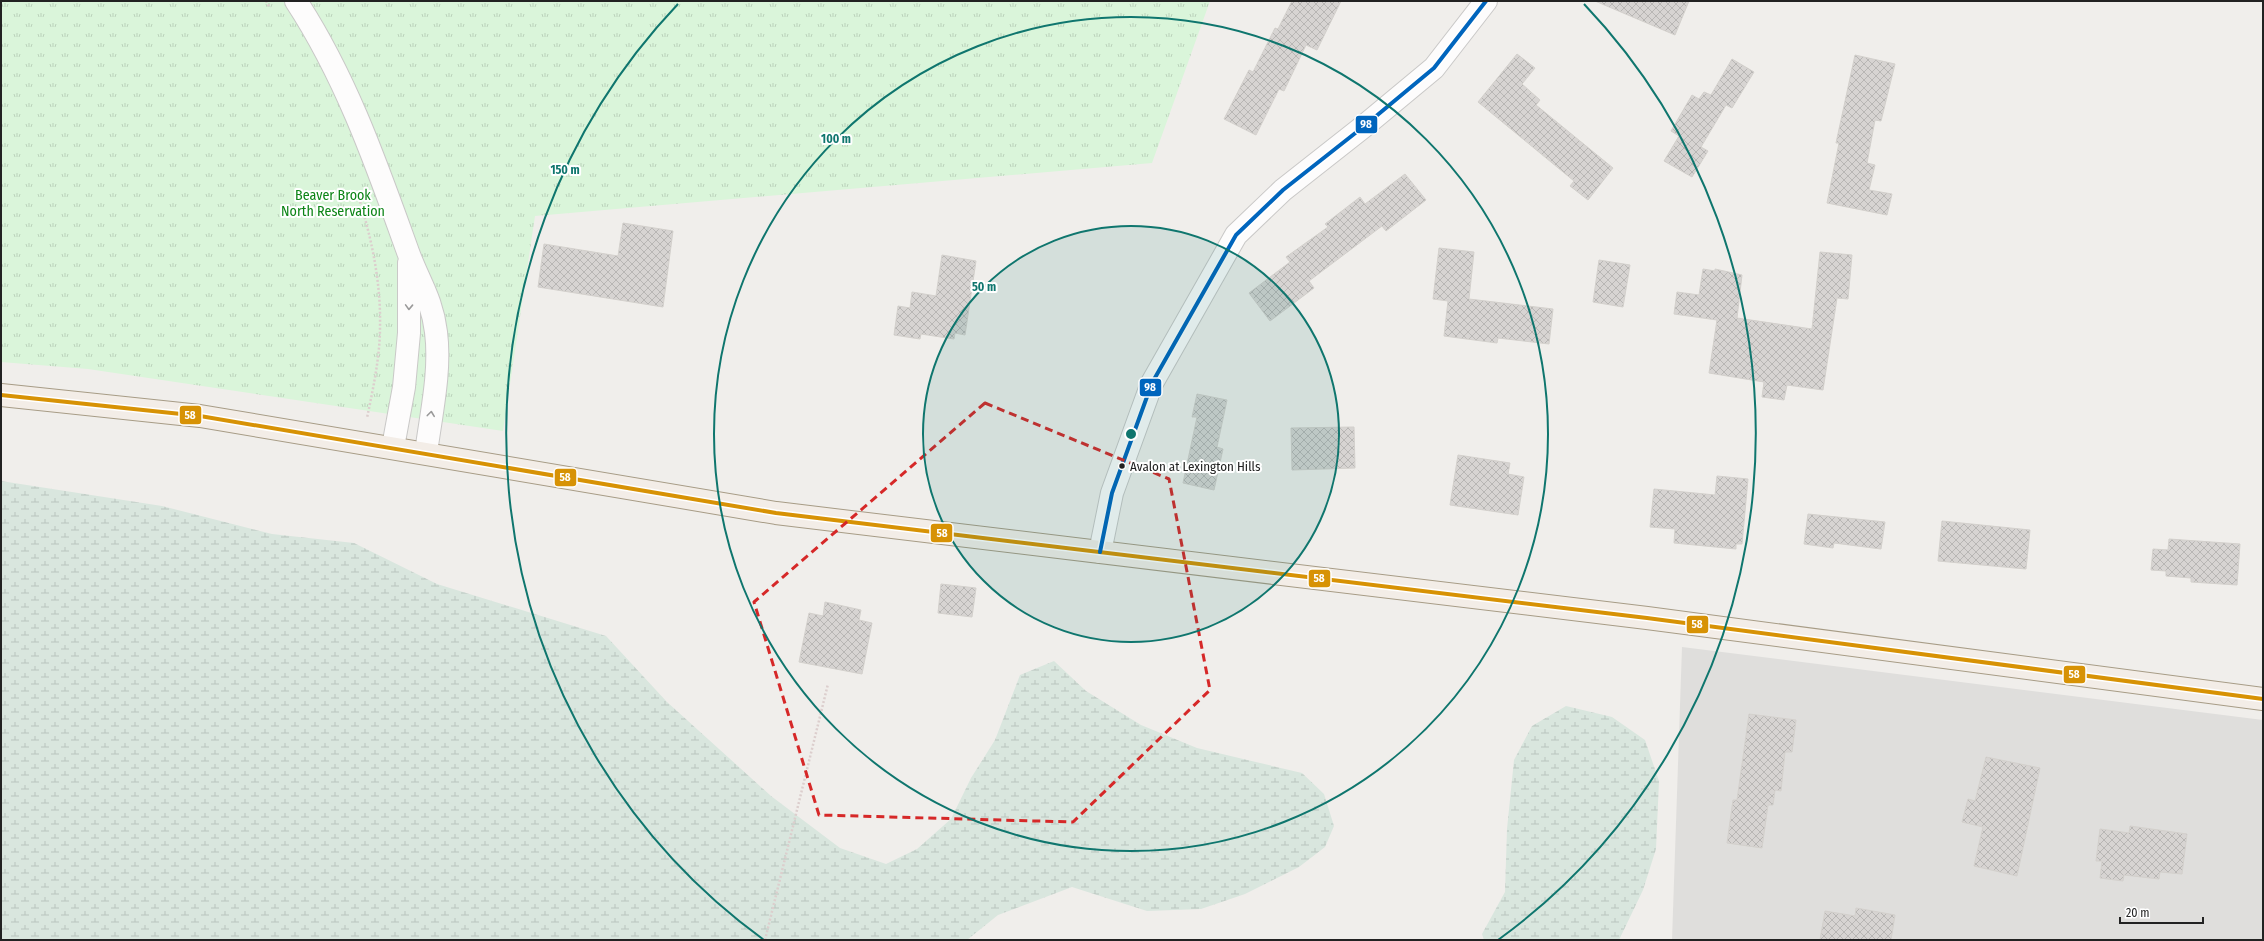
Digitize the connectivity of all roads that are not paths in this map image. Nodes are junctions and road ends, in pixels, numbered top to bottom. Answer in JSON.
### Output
{"nodes":[{"id":1,"x":296,"y":1,"type":"edge"},
{"id":2,"x":1486,"y":1,"type":"edge"},
{"id":3,"x":409,"y":254,"type":"junction"},
{"id":4,"x":1,"y":395,"type":"edge"},
{"id":5,"x":393,"y":447,"type":"junction"},
{"id":6,"x":426,"y":453,"type":"junction"},
{"id":7,"x":1100,"y":552,"type":"junction"},
{"id":8,"x":2263,"y":699,"type":"edge"}],
"edges":[{"from":1,"to":3,"type":"street"},
{"from":2,"to":7,"type":"street"},
{"from":3,"to":5,"type":"street","one_way":true},
{"from":6,"to":3,"type":"street","one_way":true},
{"from":4,"to":5,"type":"main road"},
{"from":5,"to":6,"type":"main road"},
{"from":6,"to":7,"type":"main road"},
{"from":7,"to":8,"type":"main road"}]}
